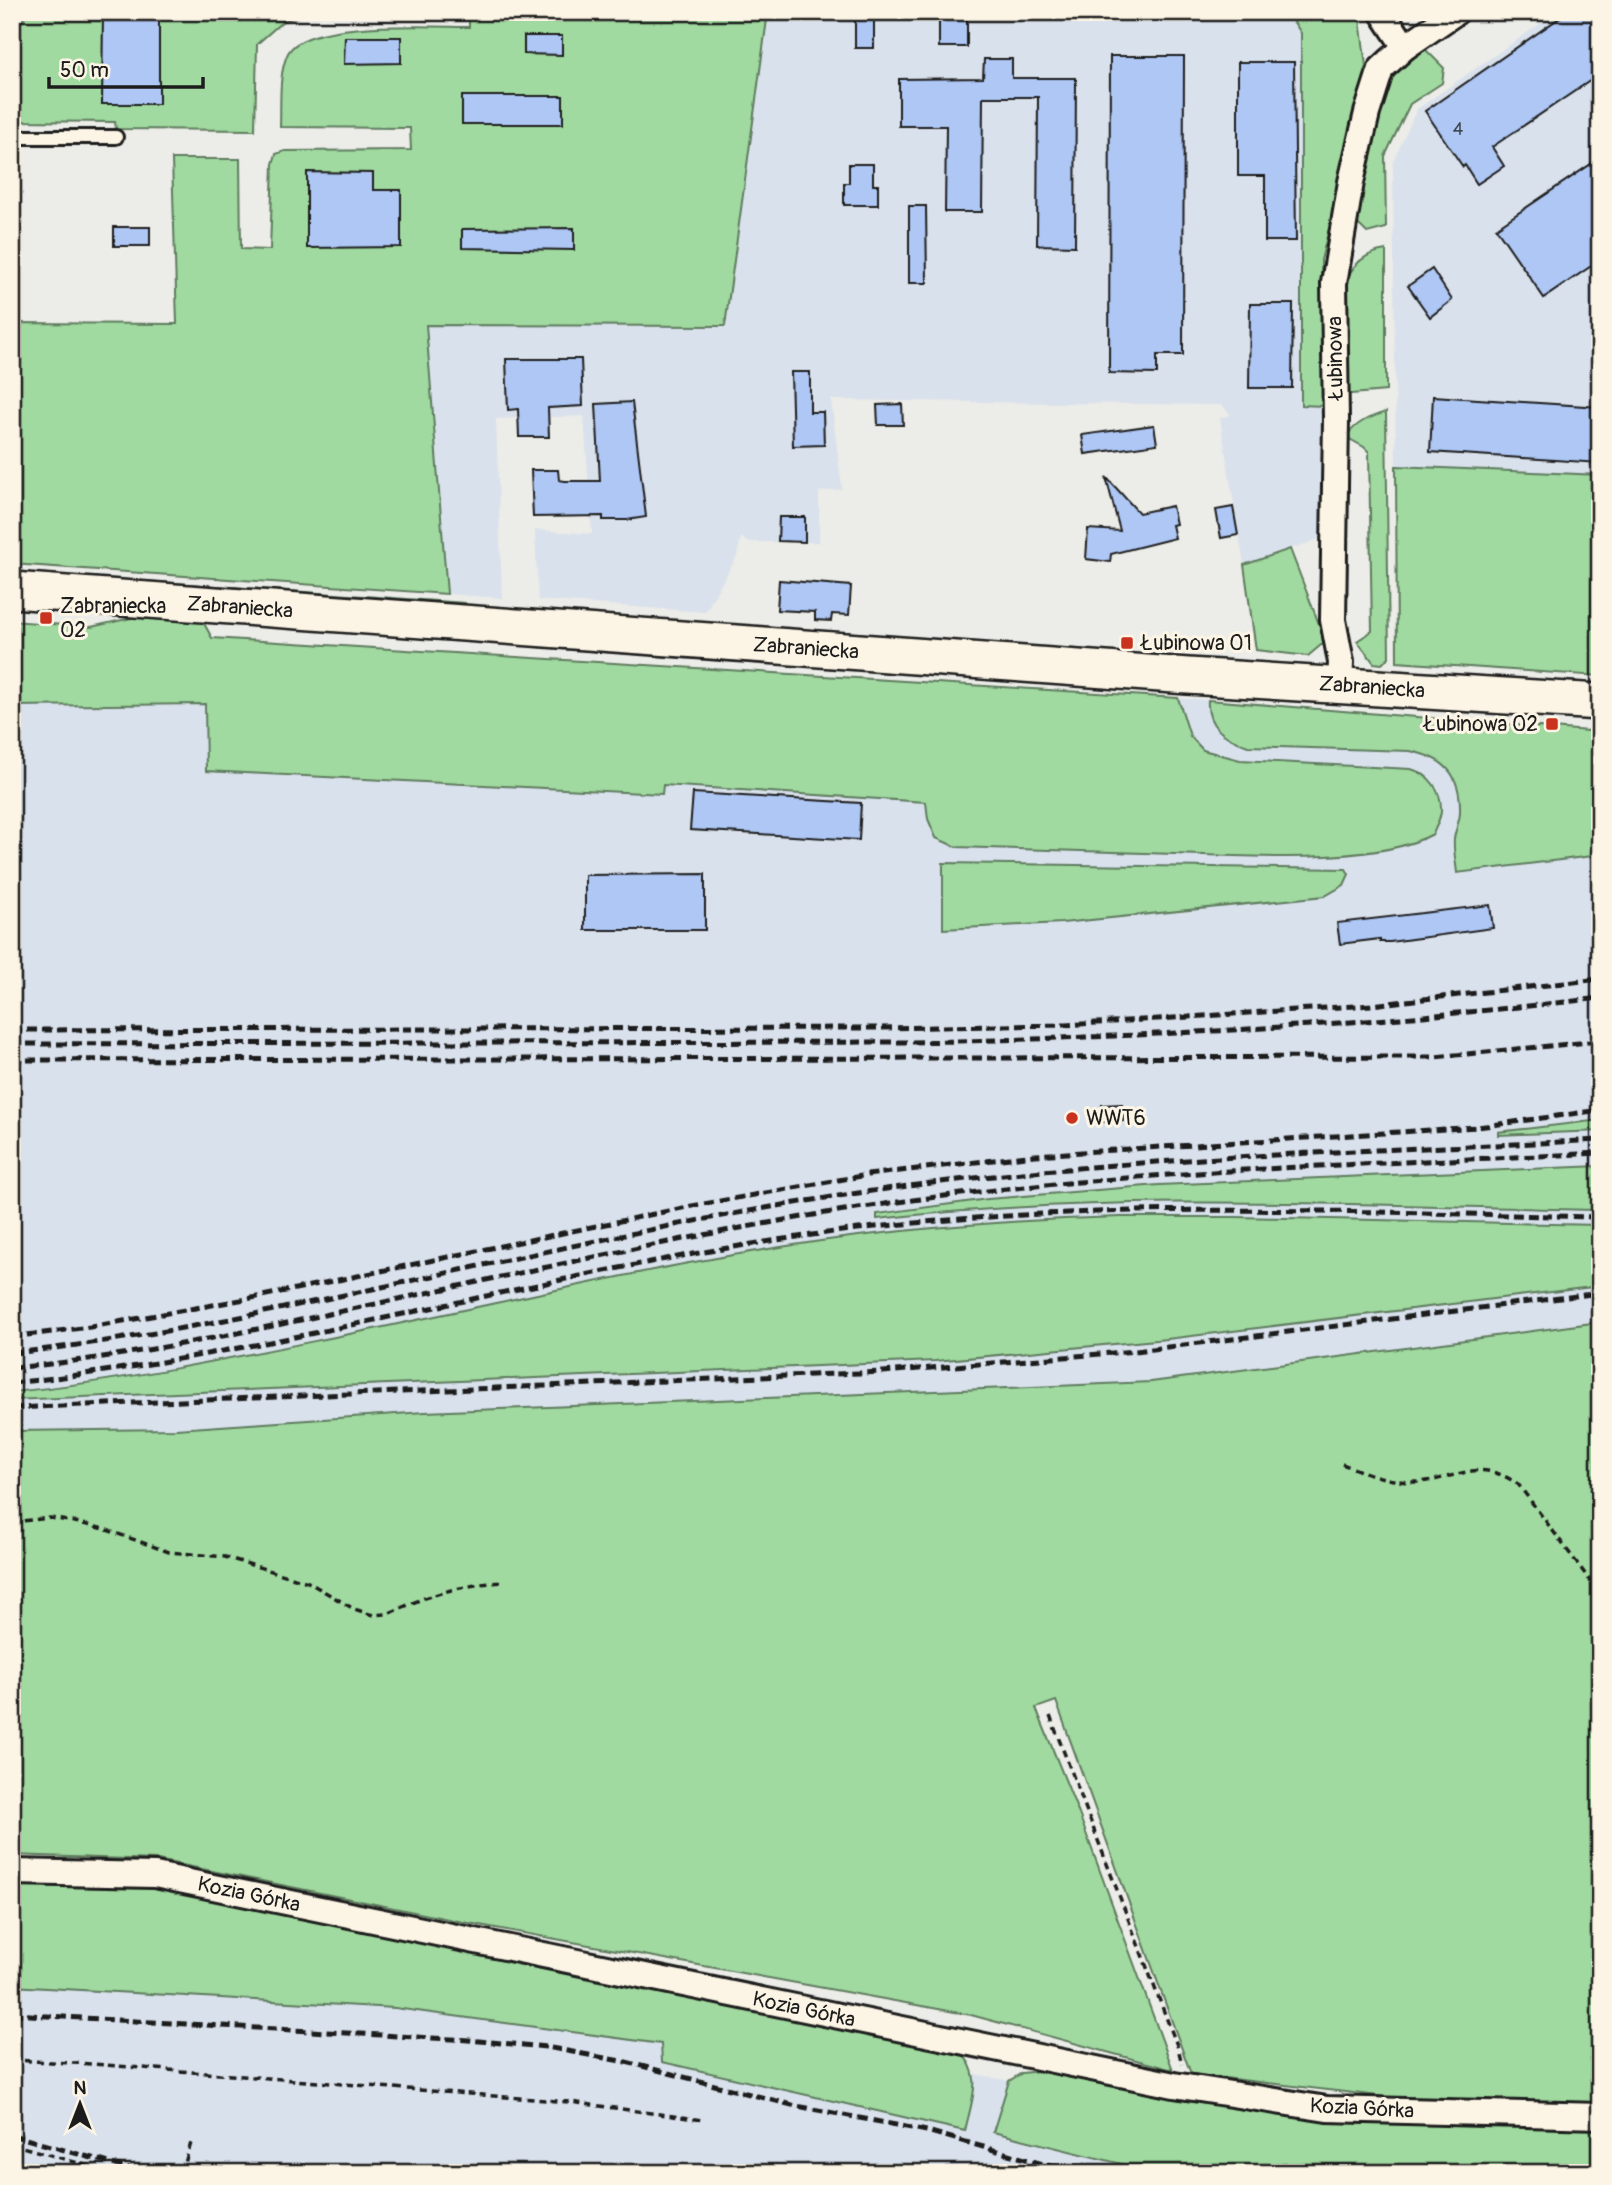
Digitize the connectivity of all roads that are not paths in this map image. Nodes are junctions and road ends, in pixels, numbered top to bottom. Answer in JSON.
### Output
{"nodes":[{"id":1,"x":1382,"y":12,"type":"edge"},
{"id":2,"x":1456,"y":12,"type":"edge"},
{"id":3,"x":1405,"y":47,"type":"junction"},
{"id":4,"x":12,"y":137,"type":"edge"},
{"id":5,"x":116,"y":137,"type":"dead end"},
{"id":6,"x":12,"y":590,"type":"edge"},
{"id":7,"x":1340,"y":684,"type":"junction"},
{"id":8,"x":1600,"y":702,"type":"edge"},
{"id":9,"x":12,"y":1872,"type":"edge"},
{"id":10,"x":1600,"y":2116,"type":"edge"}],
"edges":[{"from":1,"to":3,"type":"street"},
{"from":2,"to":3,"type":"street","name":"Łubinowa"},
{"from":3,"to":7,"type":"street","name":"Łubinowa"},
{"from":4,"to":5,"type":"lane"},
{"from":6,"to":7,"type":"main road","name":"Zabraniecka"},
{"from":7,"to":8,"type":"main road","name":"Zabraniecka"},
{"from":9,"to":10,"type":"street","name":"Kozia Górka"}]}
